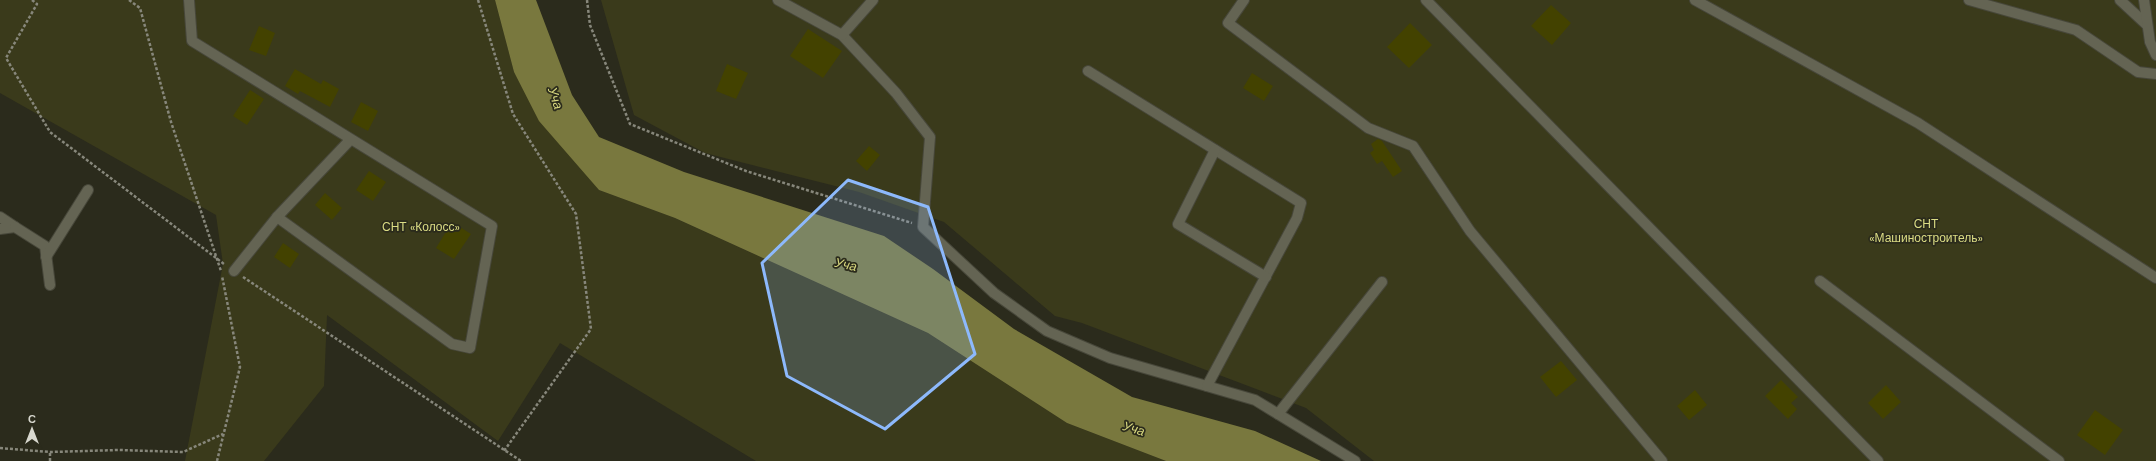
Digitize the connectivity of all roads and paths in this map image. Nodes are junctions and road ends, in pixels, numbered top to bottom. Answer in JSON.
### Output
{"nodes":[{"id":1,"x":32,"y":0,"type":"edge"},
{"id":2,"x":129,"y":0,"type":"edge"},
{"id":3,"x":189,"y":0,"type":"edge"},
{"id":4,"x":478,"y":0,"type":"edge"},
{"id":5,"x":587,"y":0,"type":"edge"},
{"id":6,"x":778,"y":0,"type":"edge"},
{"id":7,"x":873,"y":0,"type":"edge"},
{"id":8,"x":1244,"y":0,"type":"edge"},
{"id":9,"x":1426,"y":0,"type":"edge"},
{"id":10,"x":1695,"y":0,"type":"edge"},
{"id":11,"x":1969,"y":0,"type":"edge"},
{"id":12,"x":2120,"y":0,"type":"edge"},
{"id":13,"x":2144,"y":0,"type":"edge"},
{"id":14,"x":2147,"y":25,"type":"junction"},
{"id":15,"x":842,"y":35,"type":"junction"},
{"id":16,"x":2156,"y":55,"type":"edge"},
{"id":17,"x":1088,"y":71,"type":"dead end"},
{"id":18,"x":2156,"y":74,"type":"edge"},
{"id":19,"x":351,"y":139,"type":"junction"},
{"id":20,"x":1215,"y":150,"type":"junction"},
{"id":21,"x":88,"y":190,"type":"dead end"},
{"id":22,"x":0,"y":217,"type":"edge"},
{"id":23,"x":277,"y":218,"type":"junction"},
{"id":24,"x":924,"y":227,"type":"junction"},
{"id":25,"x":15,"y":228,"type":"junction"},
{"id":26,"x":0,"y":229,"type":"edge"},
{"id":27,"x":46,"y":256,"type":"junction"},
{"id":28,"x":219,"y":260,"type":"junction"},
{"id":29,"x":234,"y":271,"type":"junction"},
{"id":30,"x":1266,"y":277,"type":"junction"},
{"id":31,"x":2156,"y":278,"type":"edge"},
{"id":32,"x":1820,"y":281,"type":"dead end"},
{"id":33,"x":1382,"y":282,"type":"dead end"},
{"id":34,"x":50,"y":285,"type":"dead end"},
{"id":35,"x":1207,"y":386,"type":"junction"},
{"id":36,"x":1278,"y":414,"type":"junction"},
{"id":37,"x":224,"y":434,"type":"junction"},
{"id":38,"x":0,"y":448,"type":"edge"},
{"id":39,"x":504,"y":451,"type":"junction"},
{"id":40,"x":50,"y":452,"type":"junction"},
{"id":41,"x":50,"y":461,"type":"edge"},
{"id":42,"x":217,"y":461,"type":"edge"},
{"id":43,"x":521,"y":461,"type":"edge"},
{"id":44,"x":1355,"y":461,"type":"edge"},
{"id":45,"x":1662,"y":461,"type":"edge"},
{"id":46,"x":1878,"y":461,"type":"edge"},
{"id":47,"x":2059,"y":461,"type":"edge"}],
"edges":[{"from":1,"to":28,"type":"path"},
{"from":2,"to":28,"type":"path"},
{"from":3,"to":19,"type":"lane"},
{"from":4,"to":39,"type":"path"},
{"from":5,"to":24,"type":"path"},
{"from":6,"to":15,"type":"lane"},
{"from":7,"to":15,"type":"lane"},
{"from":8,"to":45,"type":"lane"},
{"from":9,"to":46,"type":"lane"},
{"from":10,"to":31,"type":"lane"},
{"from":11,"to":18,"type":"lane"},
{"from":12,"to":14,"type":"lane"},
{"from":13,"to":14,"type":"lane"},
{"from":14,"to":16,"type":"lane"},
{"from":15,"to":24,"type":"lane"},
{"from":17,"to":20,"type":"lane"},
{"from":19,"to":23,"type":"lane"},
{"from":19,"to":23,"type":"lane"},
{"from":20,"to":30,"type":"lane"},
{"from":20,"to":30,"type":"lane"},
{"from":21,"to":27,"type":"lane"},
{"from":22,"to":25,"type":"lane"},
{"from":23,"to":29,"type":"lane"},
{"from":24,"to":35,"type":"lane"},
{"from":25,"to":26,"type":"lane"},
{"from":25,"to":27,"type":"lane"},
{"from":27,"to":34,"type":"lane"},
{"from":28,"to":29,"type":"path"},
{"from":28,"to":37,"type":"path"},
{"from":29,"to":39,"type":"path"},
{"from":30,"to":35,"type":"lane"},
{"from":32,"to":47,"type":"lane"},
{"from":33,"to":36,"type":"lane"},
{"from":35,"to":36,"type":"lane"},
{"from":36,"to":44,"type":"lane"},
{"from":37,"to":40,"type":"path"},
{"from":37,"to":42,"type":"path"},
{"from":38,"to":40,"type":"path"},
{"from":39,"to":43,"type":"path"},
{"from":40,"to":41,"type":"path"}]}
